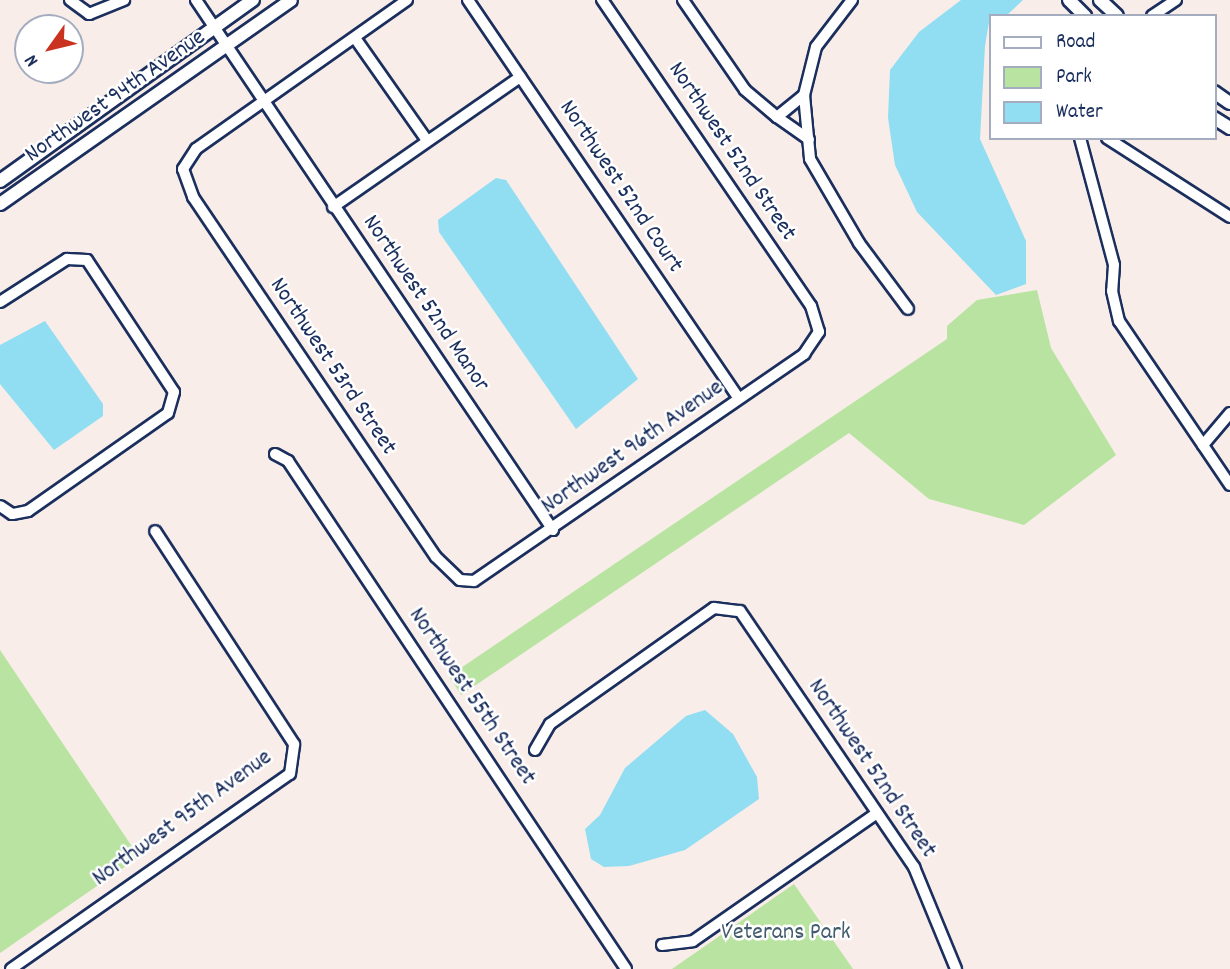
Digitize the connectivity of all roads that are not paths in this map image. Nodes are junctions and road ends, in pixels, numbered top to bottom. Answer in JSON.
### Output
{"nodes":[{"id":1,"x":70,"y":0,"type":"edge"},
{"id":2,"x":124,"y":0,"type":"edge"},
{"id":3,"x":196,"y":0,"type":"edge"},
{"id":4,"x":253,"y":0,"type":"edge"},
{"id":5,"x":291,"y":0,"type":"edge"},
{"id":6,"x":407,"y":0,"type":"edge"},
{"id":7,"x":468,"y":0,"type":"edge"},
{"id":8,"x":602,"y":0,"type":"edge"},
{"id":9,"x":683,"y":0,"type":"edge"},
{"id":10,"x":852,"y":0,"type":"edge"},
{"id":11,"x":1069,"y":0,"type":"edge"},
{"id":12,"x":1100,"y":0,"type":"edge"},
{"id":13,"x":1176,"y":0,"type":"edge"},
{"id":14,"x":1083,"y":14,"type":"edge"},
{"id":15,"x":1115,"y":14,"type":"edge"},
{"id":16,"x":1155,"y":14,"type":"edge"},
{"id":17,"x":214,"y":27,"type":"junction"},
{"id":18,"x":355,"y":38,"type":"junction"},
{"id":19,"x":226,"y":45,"type":"junction"},
{"id":20,"x":520,"y":77,"type":"junction"},
{"id":21,"x":804,"y":95,"type":"junction"},
{"id":22,"x":263,"y":102,"type":"junction"},
{"id":23,"x":777,"y":117,"type":"junction"},
{"id":24,"x":426,"y":139,"type":"junction"},
{"id":25,"x":808,"y":139,"type":"junction"},
{"id":26,"x":1081,"y":140,"type":"edge"},
{"id":27,"x":1110,"y":140,"type":"edge"},
{"id":28,"x":0,"y":181,"type":"edge"},
{"id":29,"x":0,"y":204,"type":"edge"},
{"id":30,"x":333,"y":207,"type":"junction"},
{"id":31,"x":1230,"y":217,"type":"edge"},
{"id":32,"x":0,"y":302,"type":"edge"},
{"id":33,"x":908,"y":309,"type":"dead end"},
{"id":34,"x":819,"y":332,"type":"joint"},
{"id":35,"x":738,"y":398,"type":"junction"},
{"id":36,"x":1230,"y":413,"type":"edge"},
{"id":37,"x":1203,"y":446,"type":"junction"},
{"id":38,"x":275,"y":454,"type":"dead end"},
{"id":39,"x":1230,"y":485,"type":"edge"},
{"id":40,"x":0,"y":506,"type":"edge"},
{"id":41,"x":553,"y":530,"type":"junction"},
{"id":42,"x":155,"y":531,"type":"dead end"},
{"id":43,"x":460,"y":580,"type":"joint"},
{"id":44,"x":535,"y":750,"type":"dead end"},
{"id":45,"x":877,"y":813,"type":"junction"},
{"id":46,"x":662,"y":945,"type":"dead end"},
{"id":47,"x":11,"y":969,"type":"edge"},
{"id":48,"x":626,"y":969,"type":"edge"},
{"id":49,"x":956,"y":969,"type":"edge"}],
"edges":[{"from":1,"to":2,"type":"street"},
{"from":3,"to":17,"type":"street","name":"Northwest 52nd Manor"},
{"from":4,"to":17,"type":"street","name":"Northwest 94th Avenue"},
{"from":5,"to":19,"type":"street","name":"Northwest 94th Avenue"},
{"from":6,"to":18,"type":"street"},
{"from":7,"to":20,"type":"street","name":"Northwest 52nd Court"},
{"from":8,"to":34,"type":"street","name":"Northwest 52nd Street"},
{"from":9,"to":23,"type":"street"},
{"from":10,"to":21,"type":"street"},
{"from":11,"to":14,"type":"street"},
{"from":12,"to":15,"type":"street"},
{"from":13,"to":16,"type":"street"},
{"from":17,"to":19,"type":"street","name":"Northwest 52nd Manor"},
{"from":17,"to":28,"type":"street","name":"Northwest 94th Avenue"},
{"from":18,"to":22,"type":"street"},
{"from":18,"to":24,"type":"street"},
{"from":19,"to":22,"type":"street","name":"Northwest 52nd Manor"},
{"from":19,"to":29,"type":"street","name":"Northwest 94th Avenue"},
{"from":20,"to":24,"type":"street"},
{"from":20,"to":35,"type":"street","name":"Northwest 52nd Court"},
{"from":21,"to":23,"type":"street"},
{"from":21,"to":25,"type":"street"},
{"from":22,"to":30,"type":"street","name":"Northwest 52nd Manor"},
{"from":22,"to":43,"type":"street","name":"Northwest 53rd Street"},
{"from":23,"to":25,"type":"street"},
{"from":24,"to":30,"type":"street"},
{"from":25,"to":33,"type":"street"},
{"from":26,"to":37,"type":"street"},
{"from":27,"to":31,"type":"street"},
{"from":30,"to":41,"type":"street","name":"Northwest 52nd Manor"},
{"from":32,"to":40,"type":"street"},
{"from":34,"to":35,"type":"street","name":"Northwest 96th Avenue"},
{"from":35,"to":41,"type":"street","name":"Northwest 96th Avenue"},
{"from":36,"to":37,"type":"street"},
{"from":37,"to":39,"type":"street"},
{"from":38,"to":48,"type":"street","name":"Northwest 55th Street"},
{"from":41,"to":43,"type":"street","name":"Northwest 96th Avenue"},
{"from":42,"to":47,"type":"street","name":"Northwest 95th Avenue"},
{"from":44,"to":45,"type":"street","name":"Northwest 52nd Street"},
{"from":45,"to":46,"type":"street"},
{"from":45,"to":49,"type":"street","name":"Northwest 52nd Street"}]}
